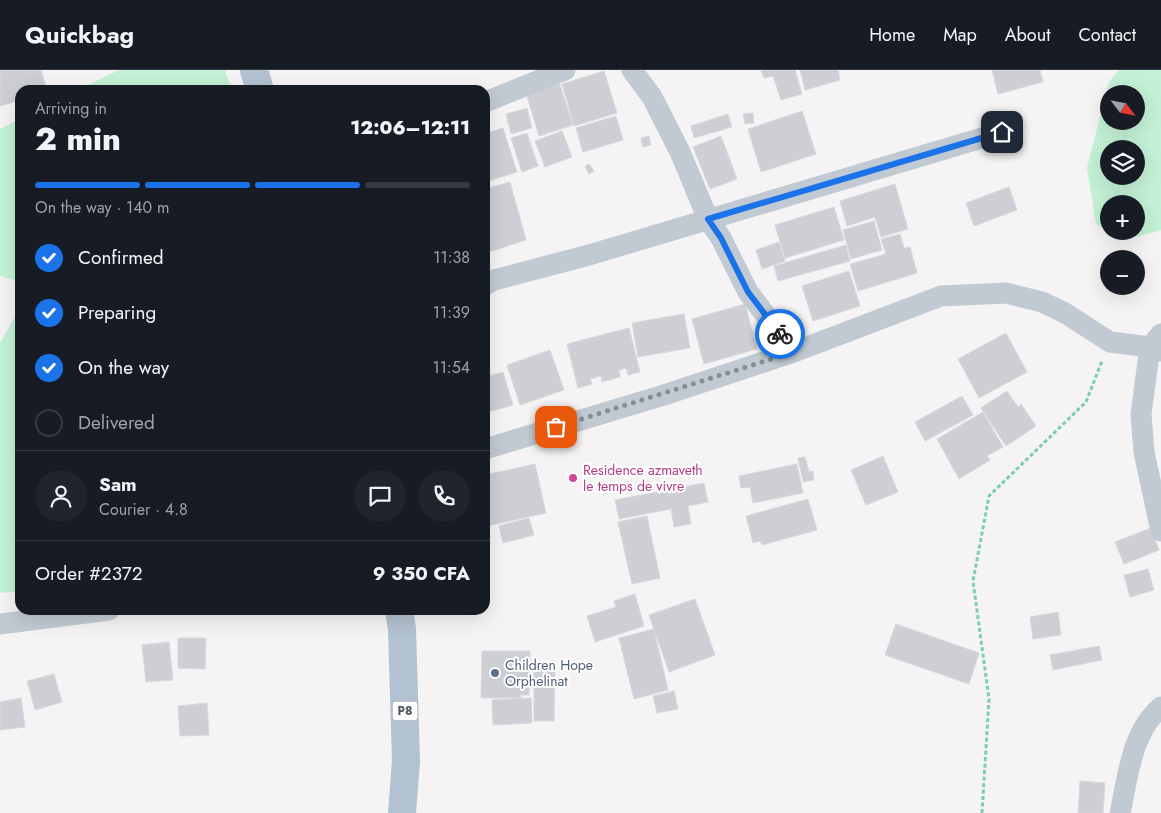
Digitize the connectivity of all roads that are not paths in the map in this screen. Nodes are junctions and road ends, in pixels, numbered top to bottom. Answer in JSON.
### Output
{"nodes":[{"id":1,"x":254,"y":70,"type":"edge"},
{"id":2,"x":565,"y":70,"type":"edge"},
{"id":3,"x":632,"y":70,"type":"edge"},
{"id":4,"x":258,"y":85,"type":"edge"},
{"id":5,"x":490,"y":100,"type":"edge"},
{"id":6,"x":1002,"y":132,"type":"dead end"},
{"id":7,"x":708,"y":219,"type":"junction"},
{"id":8,"x":490,"y":282,"type":"edge"},
{"id":9,"x":1157,"y":344,"type":"edge"},
{"id":10,"x":794,"y":352,"type":"junction"},
{"id":11,"x":490,"y":447,"type":"edge"},
{"id":12,"x":1161,"y":531,"type":"edge"},
{"id":13,"x":71,"y":615,"type":"edge"},
{"id":14,"x":400,"y":615,"type":"edge"},
{"id":15,"x":0,"y":624,"type":"edge"},
{"id":16,"x":1161,"y":707,"type":"edge"},
{"id":17,"x":402,"y":813,"type":"edge"},
{"id":18,"x":1120,"y":813,"type":"edge"}],
"edges":[{"from":1,"to":4,"type":"main road"},
{"from":2,"to":5,"type":"street"},
{"from":3,"to":7,"type":"street"},
{"from":6,"to":7,"type":"street"},
{"from":7,"to":8,"type":"street"},
{"from":7,"to":10,"type":"street"},
{"from":9,"to":10,"type":"street"},
{"from":9,"to":12,"type":"street"},
{"from":10,"to":11,"type":"street"},
{"from":13,"to":15,"type":"street"},
{"from":14,"to":17,"type":"main road","number":"P8"},
{"from":16,"to":18,"type":"street"}]}
